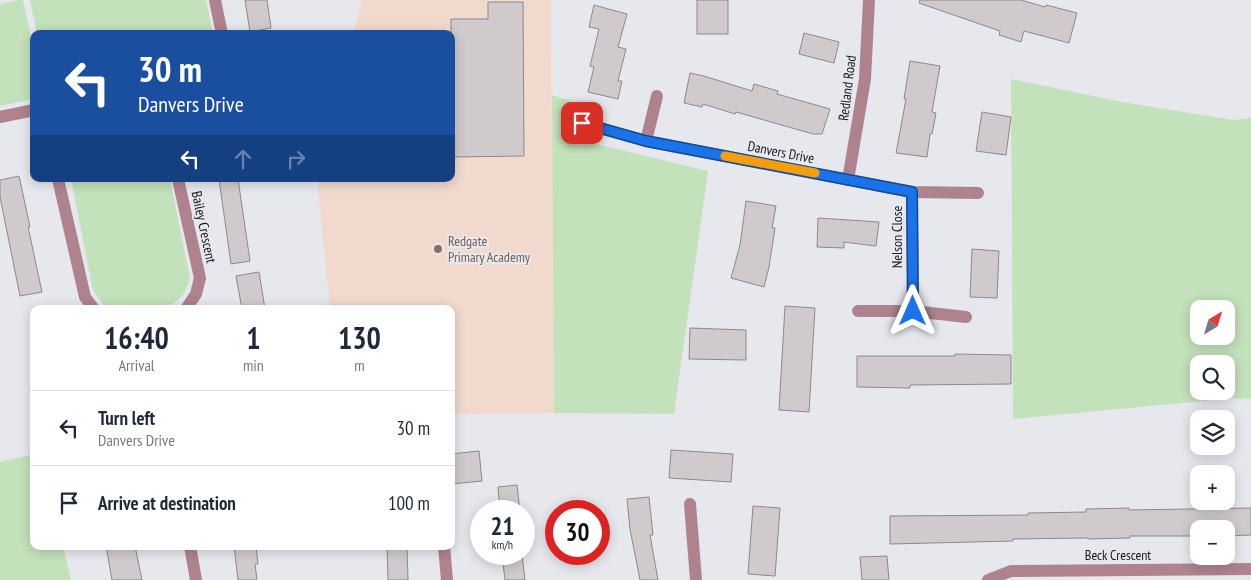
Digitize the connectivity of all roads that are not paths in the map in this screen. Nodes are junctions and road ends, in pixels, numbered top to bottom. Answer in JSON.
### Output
{"nodes":[{"id":1,"x":215,"y":0,"type":"edge"},
{"id":2,"x":868,"y":0,"type":"edge"},
{"id":3,"x":221,"y":30,"type":"edge"},
{"id":4,"x":657,"y":96,"type":"dead end"},
{"id":5,"x":30,"y":111,"type":"edge"},
{"id":6,"x":0,"y":117,"type":"edge"},
{"id":7,"x":582,"y":123,"type":"dead end"},
{"id":8,"x":646,"y":141,"type":"junction"},
{"id":9,"x":848,"y":180,"type":"junction"},
{"id":10,"x":59,"y":182,"type":"edge"},
{"id":11,"x":179,"y":182,"type":"edge"},
{"id":12,"x":912,"y":192,"type":"junction"},
{"id":13,"x":978,"y":193,"type":"dead end"},
{"id":14,"x":91,"y":305,"type":"edge"},
{"id":15,"x":189,"y":305,"type":"edge"},
{"id":16,"x":858,"y":310,"type":"dead end"},
{"id":17,"x":913,"y":311,"type":"junction"},
{"id":18,"x":966,"y":317,"type":"dead end"},
{"id":19,"x":690,"y":504,"type":"dead end"},
{"id":20,"x":191,"y":550,"type":"edge"},
{"id":21,"x":444,"y":550,"type":"edge"},
{"id":22,"x":1251,"y":569,"type":"edge"},
{"id":23,"x":196,"y":580,"type":"edge"},
{"id":24,"x":447,"y":580,"type":"edge"},
{"id":25,"x":696,"y":580,"type":"edge"},
{"id":26,"x":988,"y":580,"type":"edge"}],
"edges":[{"from":1,"to":3,"type":"street"},
{"from":2,"to":9,"type":"street","name":"Redland Road"},
{"from":4,"to":8,"type":"street"},
{"from":5,"to":6,"type":"street"},
{"from":7,"to":8,"type":"street","name":"Danvers Drive"},
{"from":8,"to":9,"type":"street","name":"Danvers Drive"},
{"from":9,"to":12,"type":"street","name":"Danvers Drive"},
{"from":10,"to":14,"type":"street"},
{"from":11,"to":15,"type":"street","name":"Bailey Crescent"},
{"from":12,"to":13,"type":"street","name":"Danvers Drive"},
{"from":12,"to":17,"type":"street","name":"Nelson Close"},
{"from":16,"to":17,"type":"street"},
{"from":17,"to":18,"type":"street"},
{"from":19,"to":25,"type":"street"},
{"from":20,"to":23,"type":"street"},
{"from":21,"to":24,"type":"street"},
{"from":22,"to":26,"type":"street","name":"Beck Crescent"}]}
